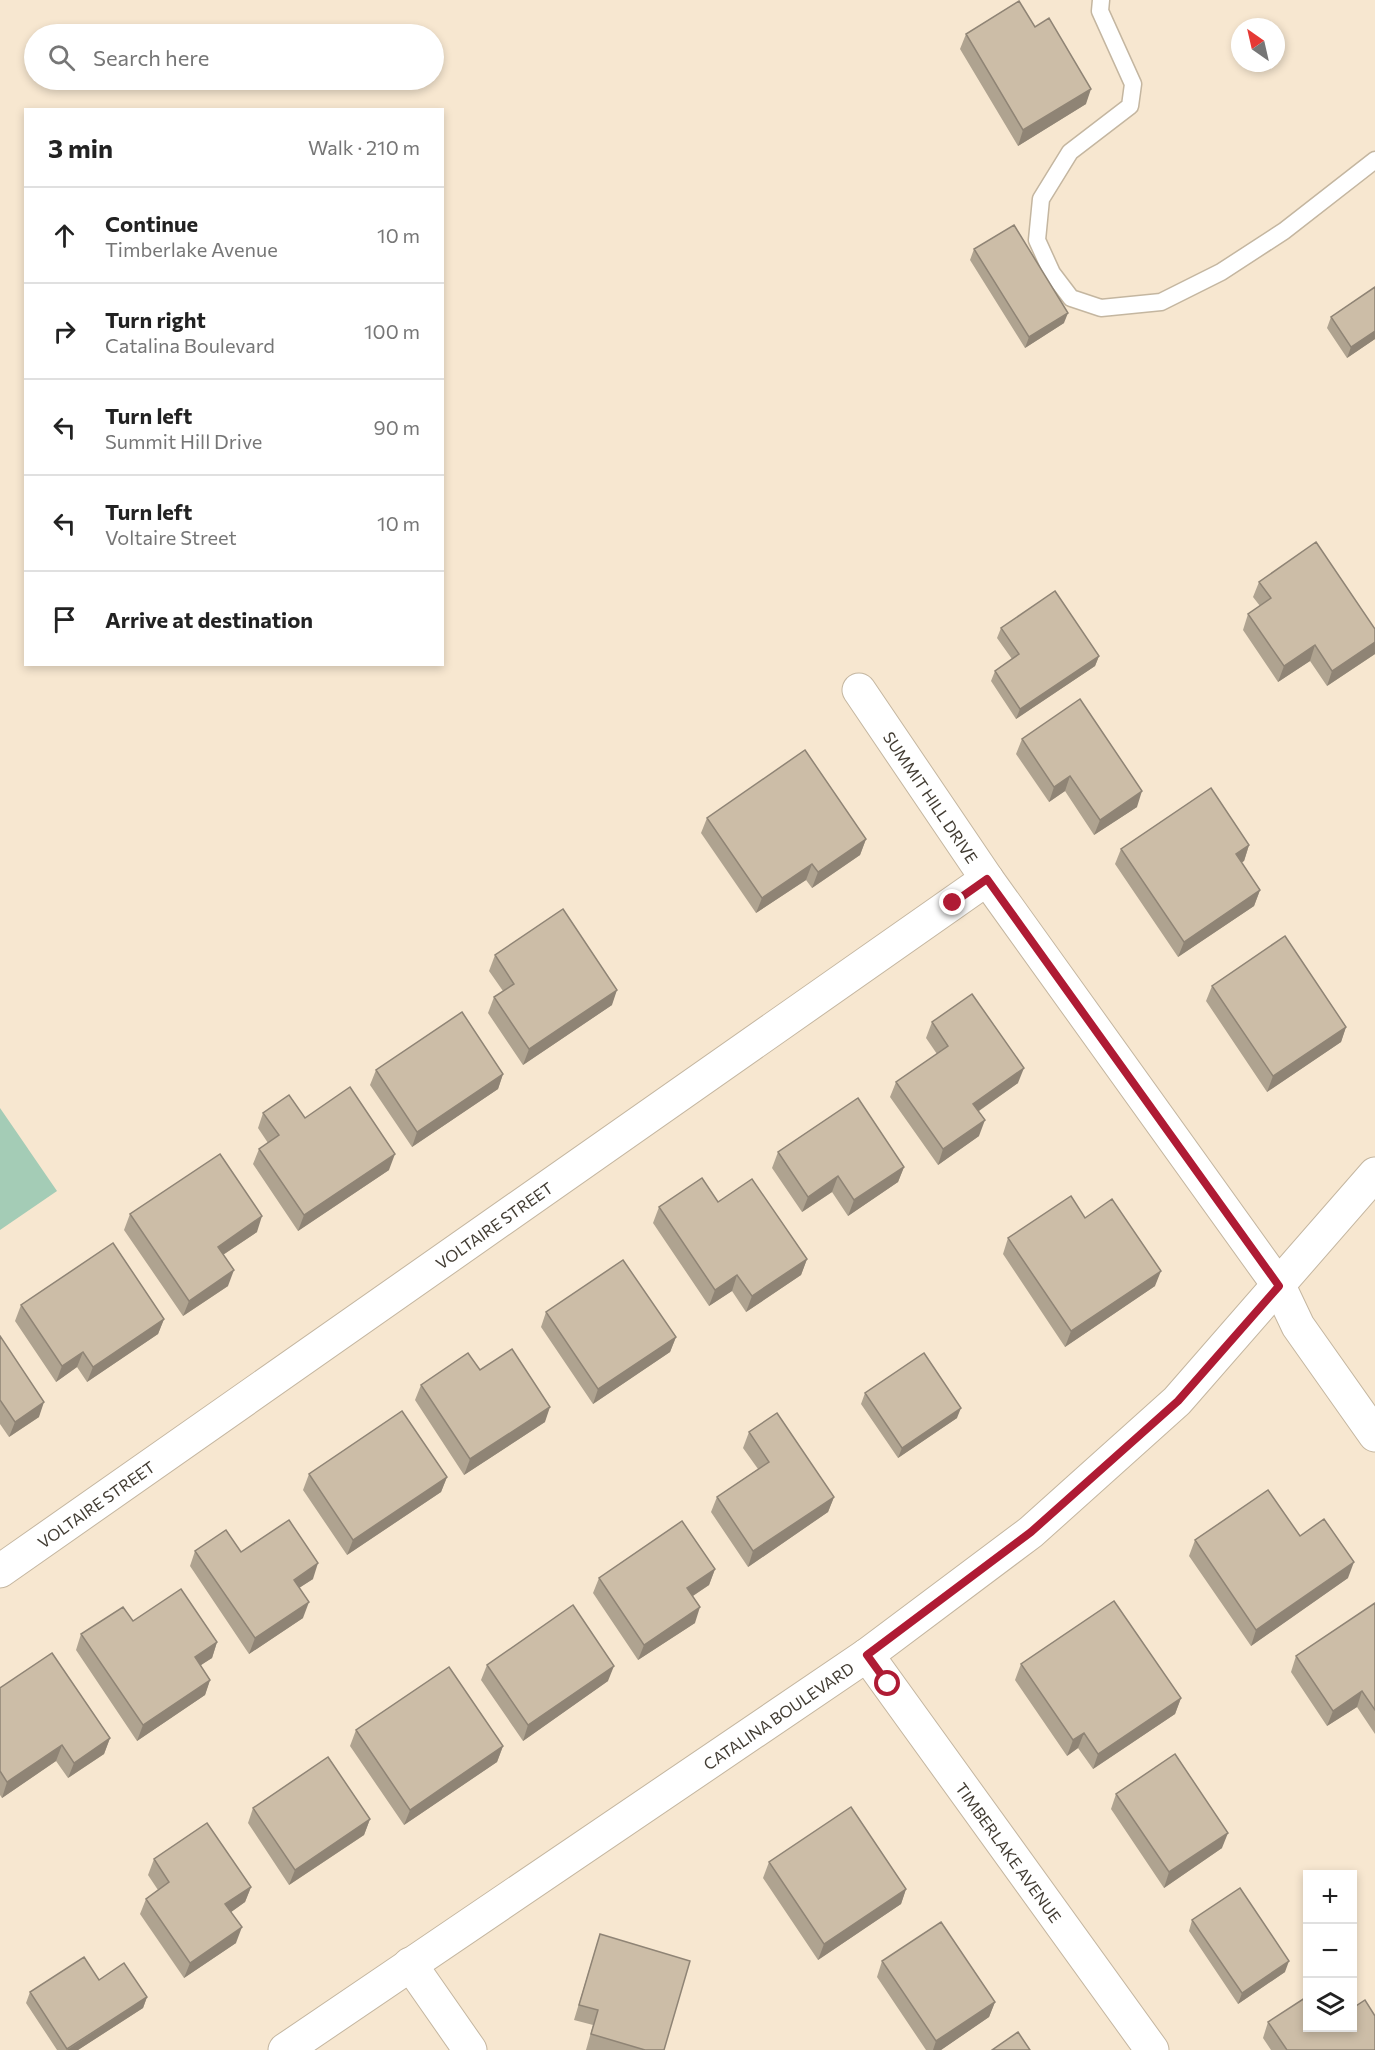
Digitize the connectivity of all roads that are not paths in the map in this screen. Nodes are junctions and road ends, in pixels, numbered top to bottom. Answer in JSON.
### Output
{"nodes":[{"id":1,"x":1101,"y":0,"type":"edge"},
{"id":2,"x":1375,"y":160,"type":"edge"},
{"id":3,"x":859,"y":690,"type":"dead end"},
{"id":4,"x":987,"y":879,"type":"junction"},
{"id":5,"x":1375,"y":1174,"type":"edge"},
{"id":6,"x":1279,"y":1286,"type":"junction"},
{"id":7,"x":1375,"y":1435,"type":"edge"},
{"id":8,"x":0,"y":1571,"type":"edge"},
{"id":9,"x":867,"y":1655,"type":"junction"},
{"id":10,"x":410,"y":1964,"type":"junction"},
{"id":11,"x":285,"y":2050,"type":"edge"},
{"id":12,"x":470,"y":2050,"type":"edge"},
{"id":13,"x":1152,"y":2050,"type":"edge"}],
"edges":[{"from":1,"to":2,"type":"lane"},
{"from":3,"to":4,"type":"street","name":"SUMMIT HILL DRIVE"},
{"from":4,"to":6,"type":"street","name":"SUMMIT HILL DRIVE"},
{"from":4,"to":8,"type":"street","name":"VOLTAIRE STREET"},
{"from":5,"to":6,"type":"street","name":"CATALINA BOULEVARD"},
{"from":6,"to":7,"type":"street","name":"SUMMIT HILL DRIVE"},
{"from":6,"to":9,"type":"street","name":"CATALINA BOULEVARD"},
{"from":9,"to":10,"type":"street","name":"CATALINA BOULEVARD"},
{"from":9,"to":13,"type":"street","name":"TIMBERLAKE AVENUE"},
{"from":10,"to":11,"type":"street","name":"CATALINA BOULEVARD"},
{"from":10,"to":12,"type":"street"}]}
